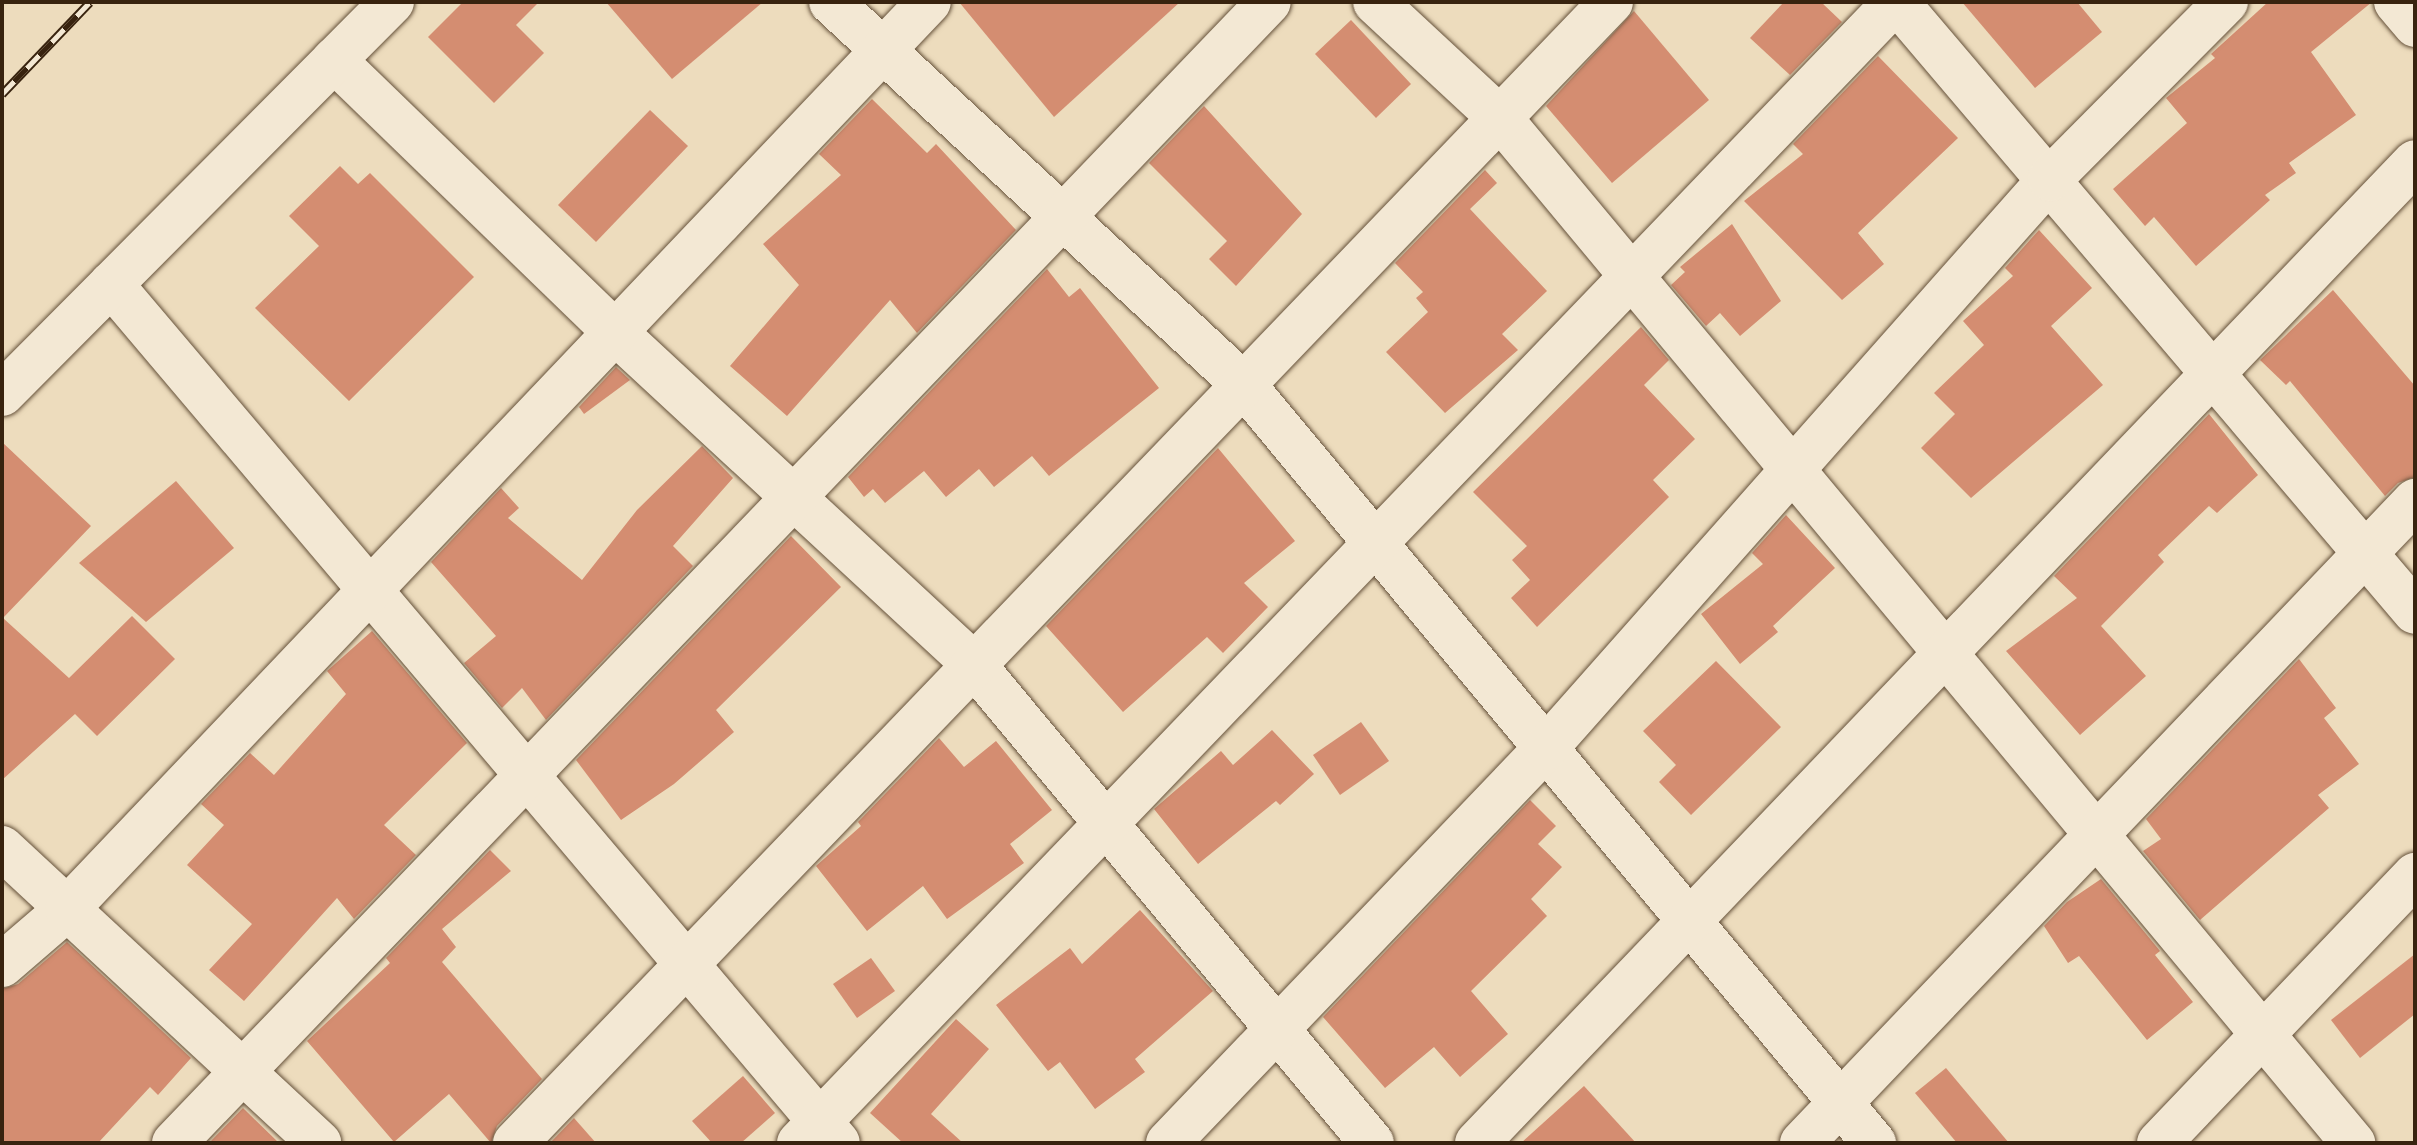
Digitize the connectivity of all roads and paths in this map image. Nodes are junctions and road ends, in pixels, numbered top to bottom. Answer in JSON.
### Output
{"nodes":[{"id":1,"x":392,"y":2,"type":"edge"},
{"id":2,"x":831,"y":2,"type":"edge"},
{"id":3,"x":929,"y":2,"type":"edge"},
{"id":4,"x":1269,"y":2,"type":"edge"},
{"id":5,"x":1375,"y":2,"type":"edge"},
{"id":6,"x":1611,"y":2,"type":"edge"},
{"id":7,"x":1896,"y":2,"type":"edge"},
{"id":8,"x":2226,"y":2,"type":"edge"},
{"id":9,"x":2396,"y":2,"type":"edge"},
{"id":10,"x":2415,"y":25,"type":"edge"},
{"id":11,"x":883,"y":51,"type":"junction"},
{"id":12,"x":334,"y":60,"type":"junction"},
{"id":13,"x":1500,"y":118,"type":"junction"},
{"id":14,"x":2415,"y":162,"type":"edge"},
{"id":15,"x":2050,"y":179,"type":"junction"},
{"id":16,"x":1063,"y":217,"type":"junction"},
{"id":17,"x":1632,"y":276,"type":"junction"},
{"id":18,"x":111,"y":284,"type":"junction"},
{"id":19,"x":615,"y":332,"type":"junction"},
{"id":20,"x":2213,"y":374,"type":"junction"},
{"id":21,"x":1244,"y":385,"type":"junction"},
{"id":22,"x":2,"y":394,"type":"edge"},
{"id":23,"x":1788,"y":470,"type":"junction"},
{"id":24,"x":793,"y":498,"type":"junction"},
{"id":25,"x":2415,"y":501,"type":"edge"},
{"id":26,"x":1376,"y":543,"type":"junction"},
{"id":27,"x":2365,"y":553,"type":"junction"},
{"id":28,"x":370,"y":590,"type":"junction"},
{"id":29,"x":2415,"y":612,"type":"edge"},
{"id":30,"x":1946,"y":652,"type":"junction"},
{"id":31,"x":974,"y":665,"type":"junction"},
{"id":32,"x":1546,"y":748,"type":"junction"},
{"id":33,"x":527,"y":776,"type":"junction"},
{"id":34,"x":1107,"y":823,"type":"junction"},
{"id":35,"x":2098,"y":833,"type":"junction"},
{"id":36,"x":2,"y":848,"type":"edge"},
{"id":37,"x":2415,"y":875,"type":"edge"},
{"id":38,"x":67,"y":909,"type":"junction"},
{"id":39,"x":1690,"y":920,"type":"junction"},
{"id":40,"x":686,"y":964,"type":"junction"},
{"id":41,"x":2,"y":965,"type":"edge"},
{"id":42,"x":1277,"y":1029,"type":"junction"},
{"id":43,"x":2262,"y":1035,"type":"junction"},
{"id":44,"x":242,"y":1072,"type":"junction"},
{"id":45,"x":1841,"y":1102,"type":"junction"},
{"id":46,"x":819,"y":1136,"type":"edge"},
{"id":47,"x":174,"y":1143,"type":"edge"},
{"id":48,"x":319,"y":1143,"type":"edge"},
{"id":49,"x":515,"y":1143,"type":"edge"},
{"id":50,"x":1168,"y":1143,"type":"edge"},
{"id":51,"x":1372,"y":1143,"type":"edge"},
{"id":52,"x":1477,"y":1143,"type":"edge"},
{"id":53,"x":1802,"y":1143,"type":"edge"},
{"id":54,"x":1874,"y":1143,"type":"edge"},
{"id":55,"x":2159,"y":1143,"type":"edge"},
{"id":56,"x":2353,"y":1143,"type":"edge"}],
"edges":[{"from":1,"to":12,"type":"street"},
{"from":2,"to":11,"type":"street"},
{"from":3,"to":11,"type":"street"},
{"from":4,"to":16,"type":"street"},
{"from":5,"to":13,"type":"street"},
{"from":6,"to":13,"type":"street"},
{"from":7,"to":15,"type":"street"},
{"from":7,"to":17,"type":"street"},
{"from":8,"to":15,"type":"street"},
{"from":9,"to":10,"type":"street"},
{"from":11,"to":16,"type":"street"},
{"from":11,"to":19,"type":"street"},
{"from":12,"to":18,"type":"street"},
{"from":12,"to":19,"type":"street"},
{"from":13,"to":17,"type":"street"},
{"from":13,"to":21,"type":"street"},
{"from":14,"to":20,"type":"street"},
{"from":15,"to":20,"type":"street"},
{"from":15,"to":23,"type":"street"},
{"from":16,"to":21,"type":"street"},
{"from":16,"to":24,"type":"street"},
{"from":17,"to":23,"type":"street"},
{"from":17,"to":26,"type":"street"},
{"from":18,"to":22,"type":"street"},
{"from":18,"to":28,"type":"street"},
{"from":19,"to":24,"type":"street"},
{"from":19,"to":28,"type":"street"},
{"from":20,"to":27,"type":"street"},
{"from":20,"to":30,"type":"street"},
{"from":21,"to":26,"type":"street"},
{"from":21,"to":31,"type":"street"},
{"from":23,"to":30,"type":"street"},
{"from":23,"to":32,"type":"street"},
{"from":24,"to":31,"type":"street"},
{"from":24,"to":33,"type":"street"},
{"from":25,"to":27,"type":"street"},
{"from":26,"to":32,"type":"street"},
{"from":26,"to":34,"type":"street"},
{"from":27,"to":29,"type":"street"},
{"from":27,"to":35,"type":"street"},
{"from":28,"to":33,"type":"street"},
{"from":28,"to":38,"type":"street"},
{"from":30,"to":35,"type":"street"},
{"from":30,"to":39,"type":"street"},
{"from":31,"to":34,"type":"street"},
{"from":31,"to":40,"type":"street"},
{"from":32,"to":39,"type":"street"},
{"from":32,"to":42,"type":"street"},
{"from":33,"to":40,"type":"street"},
{"from":33,"to":44,"type":"street"},
{"from":34,"to":42,"type":"street"},
{"from":34,"to":46,"type":"street"},
{"from":35,"to":43,"type":"street"},
{"from":35,"to":45,"type":"street"},
{"from":36,"to":38,"type":"street"},
{"from":37,"to":43,"type":"street"},
{"from":38,"to":41,"type":"street"},
{"from":38,"to":44,"type":"street"},
{"from":39,"to":45,"type":"street"},
{"from":39,"to":52,"type":"street"},
{"from":40,"to":46,"type":"street"},
{"from":40,"to":49,"type":"street"},
{"from":42,"to":50,"type":"street"},
{"from":42,"to":51,"type":"street"},
{"from":43,"to":55,"type":"street"},
{"from":43,"to":56,"type":"street"},
{"from":44,"to":47,"type":"street"},
{"from":44,"to":48,"type":"street"},
{"from":45,"to":53,"type":"street"},
{"from":45,"to":54,"type":"street"}]}
